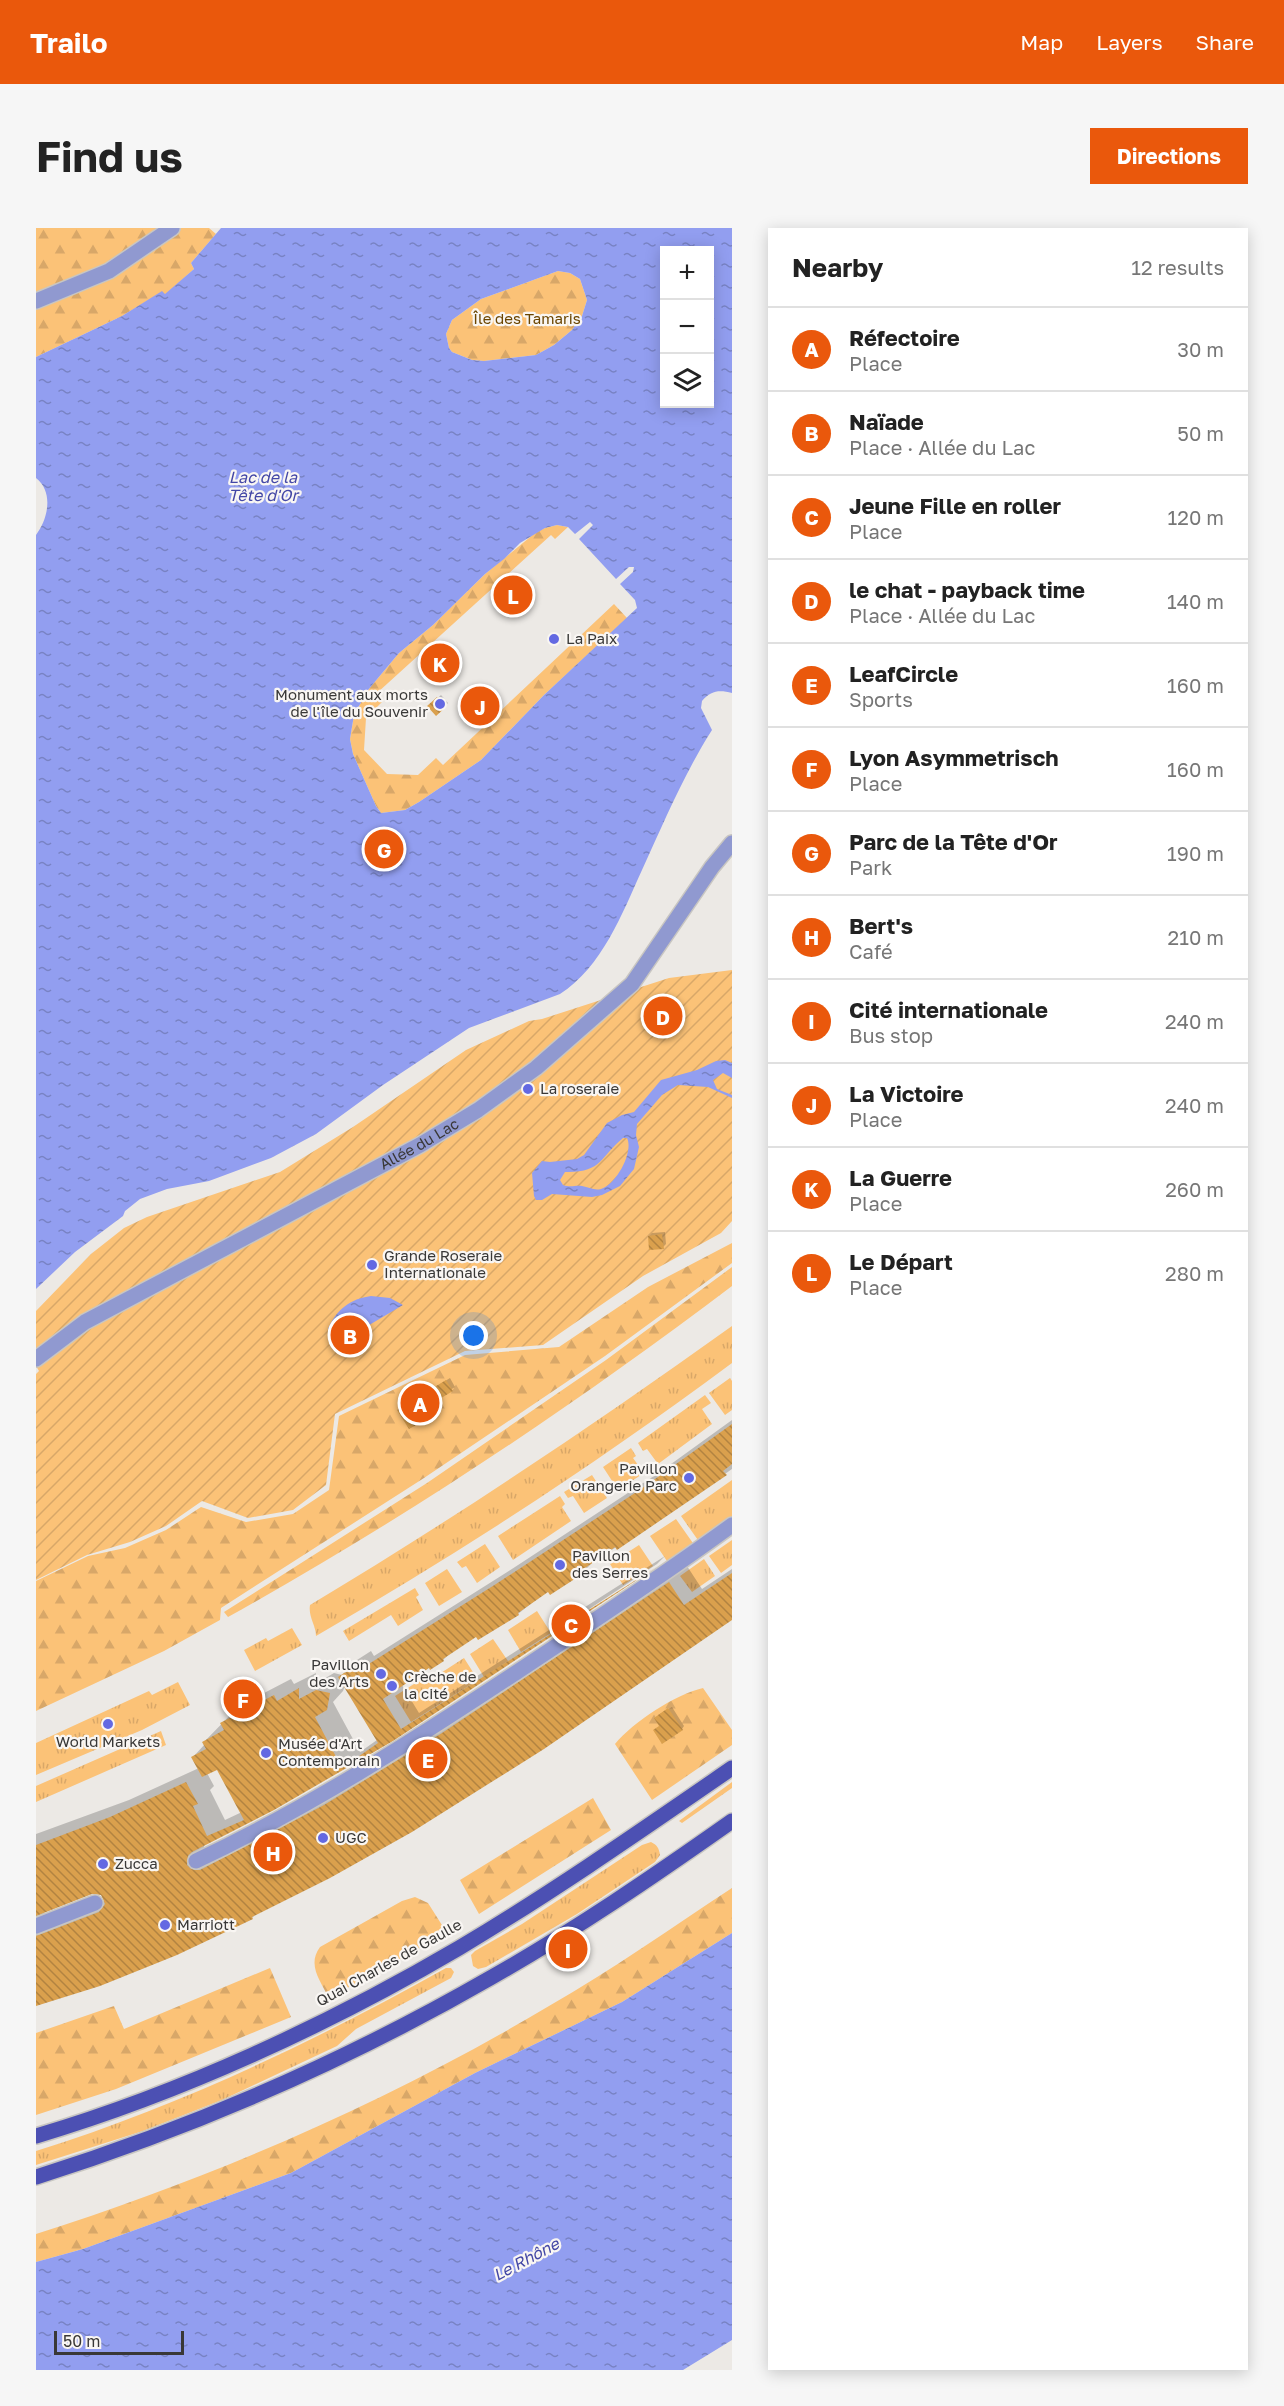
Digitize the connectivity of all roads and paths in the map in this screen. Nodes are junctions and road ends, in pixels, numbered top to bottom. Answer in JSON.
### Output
{"nodes":[{"id":1,"x":172,"y":228,"type":"edge"},
{"id":2,"x":36,"y":301,"type":"edge"},
{"id":3,"x":732,"y":843,"type":"edge"},
{"id":4,"x":36,"y":1359,"type":"edge"},
{"id":5,"x":732,"y":1525,"type":"edge"},
{"id":6,"x":732,"y":1768,"type":"edge"},
{"id":7,"x":732,"y":1821,"type":"edge"},
{"id":8,"x":196,"y":1860,"type":"dead end"},
{"id":9,"x":95,"y":1903,"type":"dead end"},
{"id":10,"x":36,"y":1926,"type":"edge"},
{"id":11,"x":36,"y":2136,"type":"edge"},
{"id":12,"x":36,"y":2177,"type":"edge"}],
"edges":[{"from":1,"to":2,"type":"street"},
{"from":3,"to":4,"type":"street","name":"Allée du Lac"},
{"from":5,"to":8,"type":"street"},
{"from":6,"to":11,"type":"main road","name":"Quai Charles de Gaulle"},
{"from":7,"to":12,"type":"main road"},
{"from":9,"to":10,"type":"street"}]}
